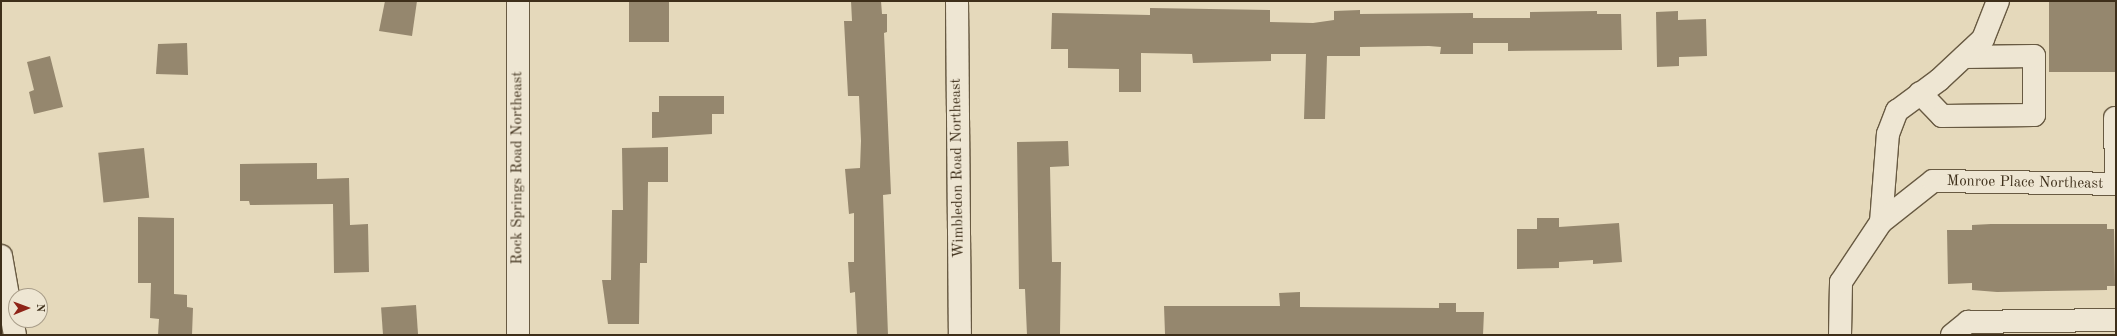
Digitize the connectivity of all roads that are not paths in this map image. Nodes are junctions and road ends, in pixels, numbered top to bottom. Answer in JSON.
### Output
{"nodes":[{"id":1,"x":518,"y":1,"type":"edge"},
{"id":2,"x":957,"y":1,"type":"edge"},
{"id":3,"x":1998,"y":1,"type":"edge"},
{"id":4,"x":1964,"y":57,"type":"junction"},
{"id":5,"x":1920,"y":93,"type":"junction"},
{"id":6,"x":2115,"y":118,"type":"dead end"},
{"id":7,"x":2116,"y":173,"type":"edge"},
{"id":8,"x":2116,"y":184,"type":"edge"},
{"id":9,"x":1881,"y":222,"type":"junction"},
{"id":10,"x":1,"y":256,"type":"edge"},
{"id":11,"x":2116,"y":320,"type":"edge"},
{"id":12,"x":15,"y":335,"type":"edge"},
{"id":13,"x":518,"y":335,"type":"edge"},
{"id":14,"x":960,"y":335,"type":"edge"},
{"id":15,"x":1840,"y":335,"type":"edge"},
{"id":16,"x":1952,"y":335,"type":"edge"}],
"edges":[{"from":1,"to":13,"type":"street","name":"Rock Springs Road Northeast"},
{"from":2,"to":14,"type":"street","name":"Wimbledon Road Northeast"},
{"from":3,"to":4,"type":"street"},
{"from":4,"to":5,"type":"street"},
{"from":4,"to":5,"type":"street"},
{"from":5,"to":9,"type":"street"},
{"from":6,"to":7,"type":"street"},
{"from":8,"to":9,"type":"street","name":"Monroe Place Northeast"},
{"from":9,"to":15,"type":"street","name":"Monroe Place Northeast"},
{"from":10,"to":12,"type":"street"},
{"from":11,"to":16,"type":"street"}]}
